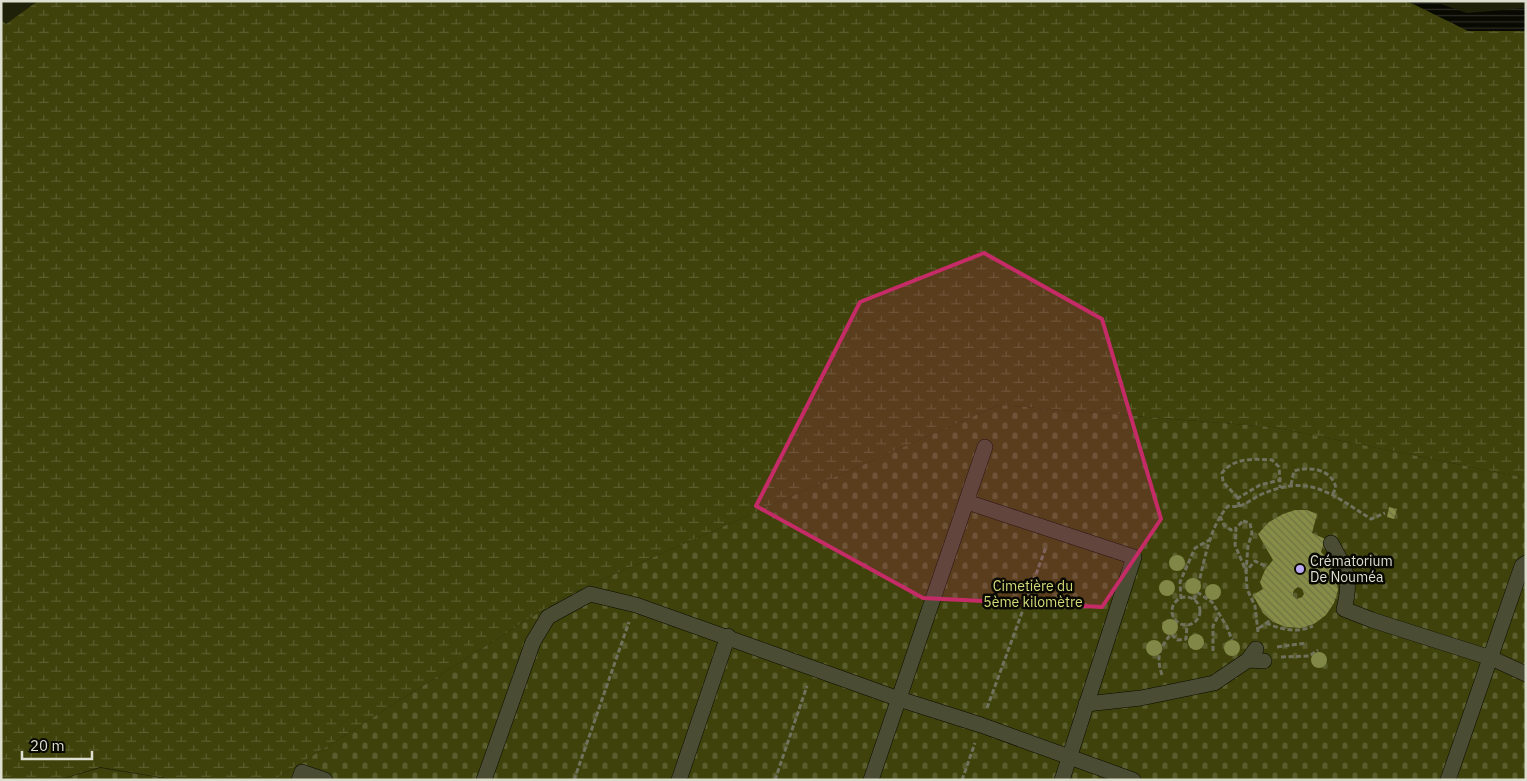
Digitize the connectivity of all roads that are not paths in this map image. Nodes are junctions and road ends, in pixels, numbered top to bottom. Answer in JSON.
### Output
{"nodes":[{"id":1,"x":985,"y":447,"type":"dead end"},
{"id":2,"x":967,"y":502,"type":"junction"},
{"id":3,"x":1331,"y":543,"type":"dead end"},
{"id":4,"x":1526,"y":563,"type":"edge"},
{"id":5,"x":728,"y":636,"type":"junction"},
{"id":6,"x":1256,"y":656,"type":"road end"},
{"id":7,"x":1490,"y":658,"type":"junction"},
{"id":8,"x":1526,"y":674,"type":"edge"},
{"id":9,"x":899,"y":699,"type":"junction"},
{"id":10,"x":1086,"y":704,"type":"junction"},
{"id":11,"x":1069,"y":758,"type":"junction"},
{"id":12,"x":299,"y":780,"type":"edge"},
{"id":13,"x":325,"y":780,"type":"edge"},
{"id":14,"x":484,"y":780,"type":"edge"},
{"id":15,"x":679,"y":780,"type":"edge"},
{"id":16,"x":871,"y":780,"type":"edge"},
{"id":17,"x":1062,"y":780,"type":"edge"},
{"id":18,"x":1133,"y":780,"type":"edge"},
{"id":19,"x":1448,"y":780,"type":"edge"}],
"edges":[{"from":1,"to":2,"type":"lane"},
{"from":2,"to":9,"type":"lane"},
{"from":2,"to":10,"type":"lane"},
{"from":3,"to":7,"type":"lane"},
{"from":4,"to":7,"type":"lane"},
{"from":5,"to":9,"type":"lane"},
{"from":5,"to":14,"type":"lane"},
{"from":5,"to":15,"type":"lane"},
{"from":6,"to":10,"type":"lane"},
{"from":7,"to":8,"type":"lane"},
{"from":7,"to":19,"type":"lane"},
{"from":9,"to":11,"type":"lane"},
{"from":9,"to":16,"type":"lane"},
{"from":10,"to":11,"type":"lane"},
{"from":11,"to":17,"type":"lane"},
{"from":11,"to":18,"type":"lane"},
{"from":12,"to":13,"type":"lane"}]}
